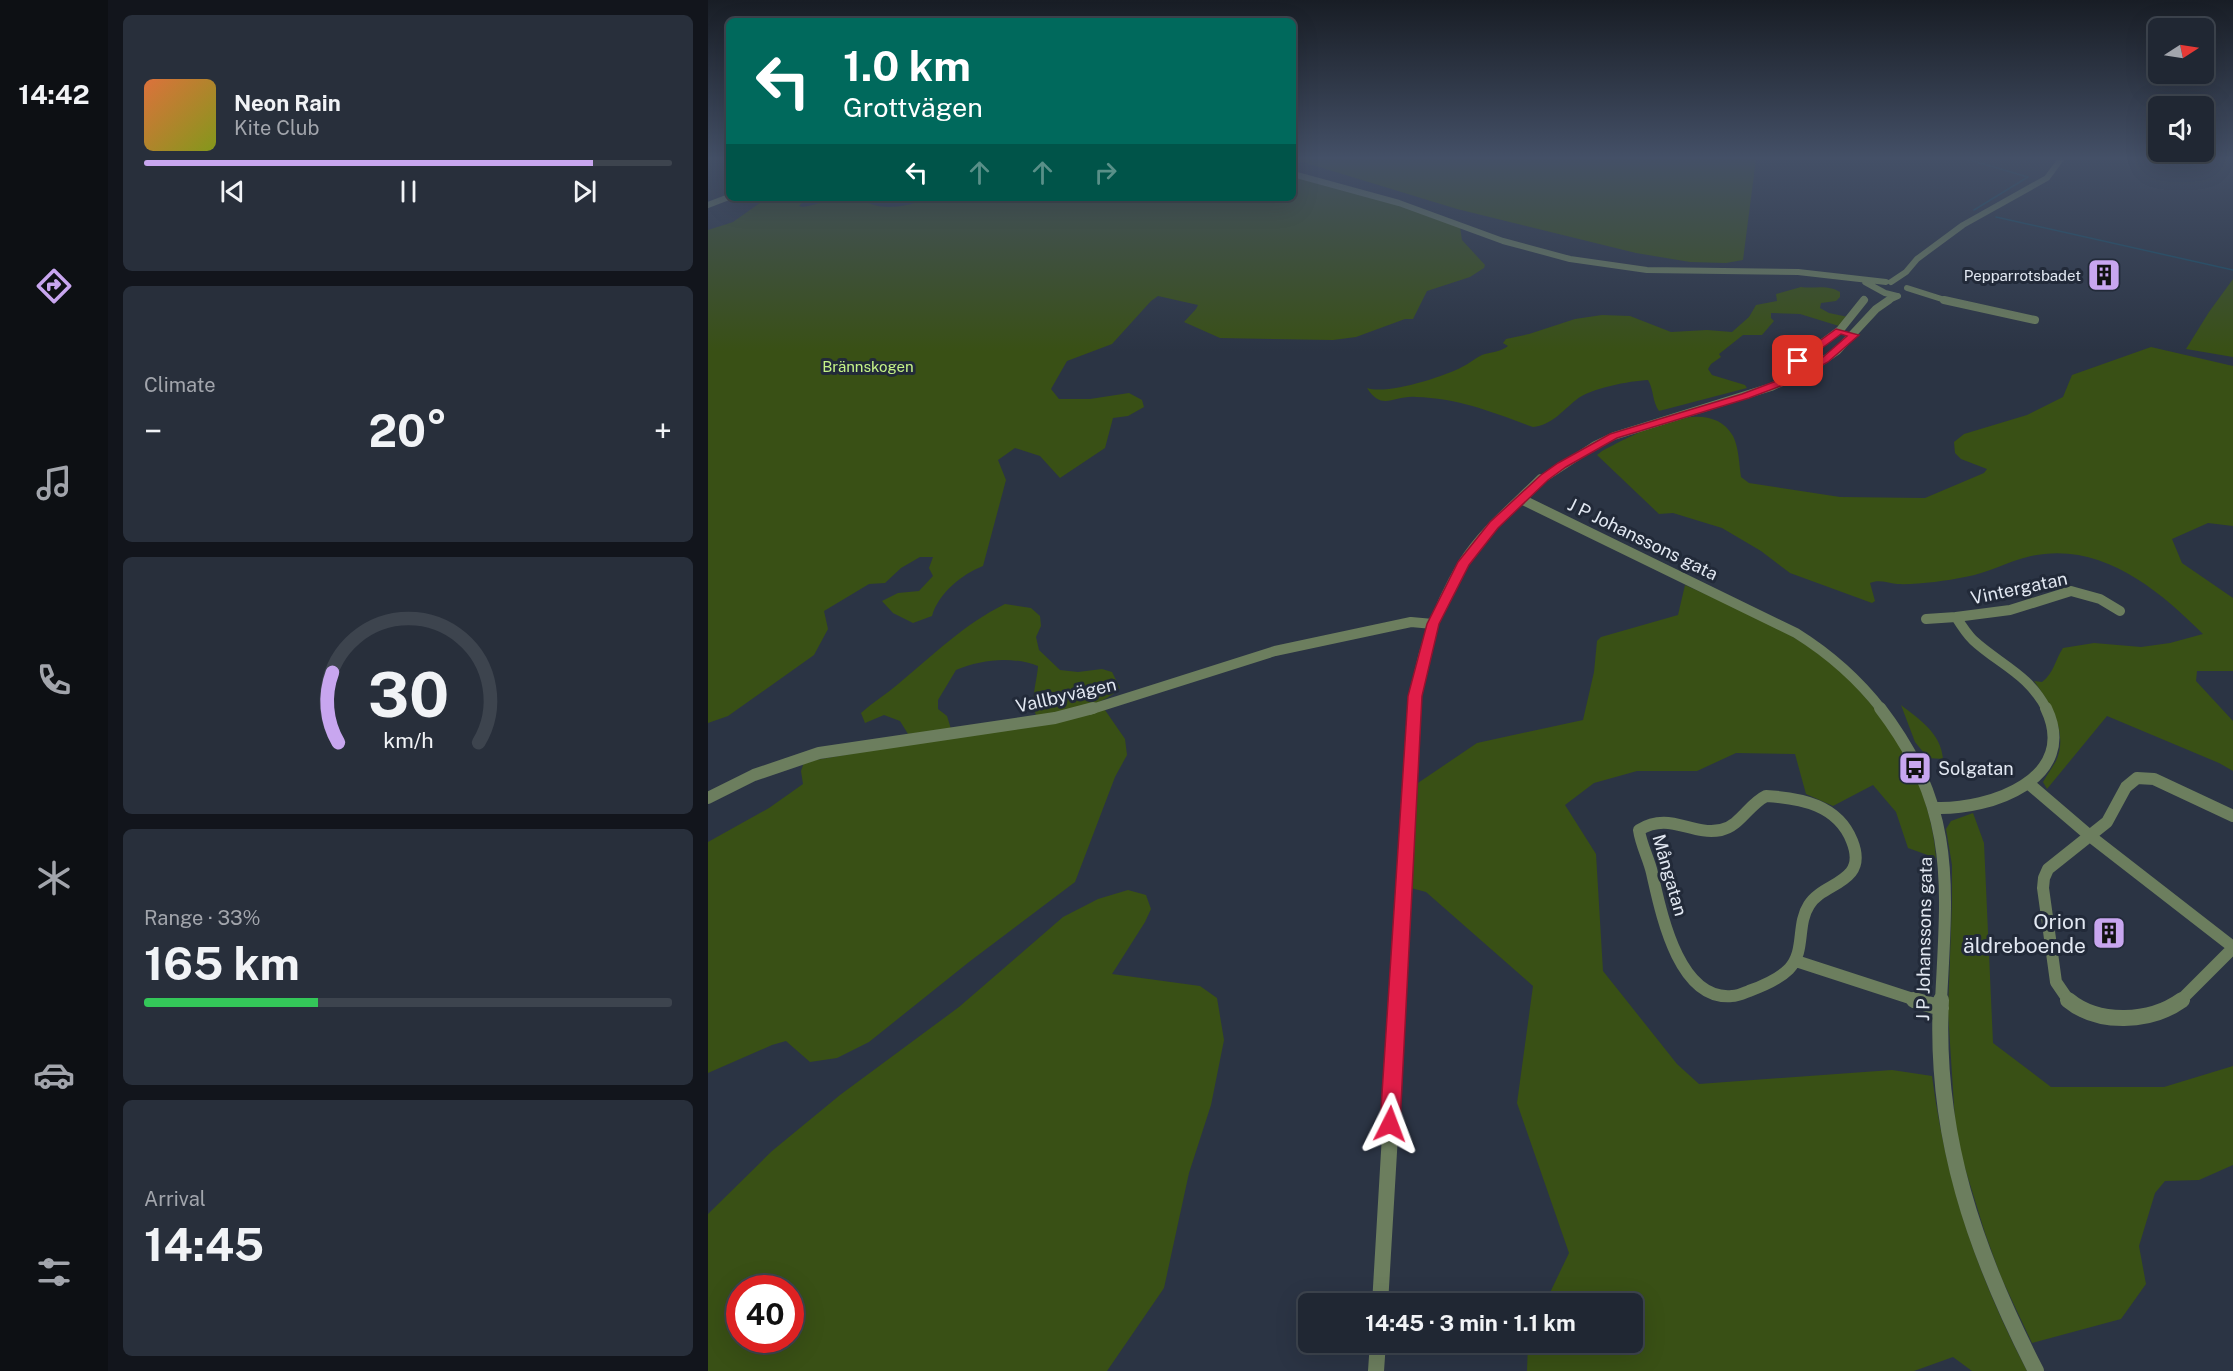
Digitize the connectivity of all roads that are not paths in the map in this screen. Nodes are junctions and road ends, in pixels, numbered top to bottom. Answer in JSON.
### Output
{"nodes":[{"id":1,"x":1454,"y":223,"type":"edge"},
{"id":2,"x":1967,"y":223,"type":"edge"},
{"id":3,"x":1906,"y":272,"type":"junction"},
{"id":4,"x":1853,"y":278,"type":"junction"},
{"id":5,"x":1888,"y":282,"type":"junction"},
{"id":6,"x":1880,"y":290,"type":"junction"},
{"id":7,"x":1903,"y":291,"type":"junction"},
{"id":8,"x":1864,"y":299,"type":"dead end"},
{"id":9,"x":1876,"y":309,"type":"junction"},
{"id":10,"x":2035,"y":320,"type":"dead end"},
{"id":11,"x":1839,"y":331,"type":"junction"},
{"id":12,"x":1854,"y":335,"type":"junction"},
{"id":13,"x":1786,"y":369,"type":"dead end"},
{"id":14,"x":1523,"y":500,"type":"junction"},
{"id":15,"x":2120,"y":611,"type":"dead end"},
{"id":16,"x":1956,"y":617,"type":"junction"},
{"id":17,"x":1926,"y":619,"type":"dead end"},
{"id":18,"x":1433,"y":624,"type":"junction"},
{"id":19,"x":2028,"y":783,"type":"junction"},
{"id":20,"x":708,"y":798,"type":"edge"},
{"id":21,"x":1935,"y":808,"type":"junction"},
{"id":22,"x":2233,"y":816,"type":"edge"},
{"id":23,"x":2090,"y":836,"type":"junction"},
{"id":24,"x":2233,"y":948,"type":"edge"},
{"id":25,"x":1796,"y":961,"type":"junction"},
{"id":26,"x":1941,"y":1008,"type":"junction"},
{"id":27,"x":1381,"y":1293,"type":"edge"},
{"id":28,"x":1377,"y":1353,"type":"edge"},
{"id":29,"x":1376,"y":1371,"type":"edge"},
{"id":30,"x":2036,"y":1371,"type":"edge"}],
"edges":[{"from":1,"to":4,"type":"street"},
{"from":2,"to":3,"type":"street"},
{"from":3,"to":5,"type":"street"},
{"from":3,"to":7,"type":"street"},
{"from":4,"to":5,"type":"street"},
{"from":4,"to":6,"type":"street"},
{"from":5,"to":6,"type":"street"},
{"from":5,"to":7,"type":"street"},
{"from":6,"to":7,"type":"street"},
{"from":6,"to":9,"type":"street"},
{"from":7,"to":9,"type":"street"},
{"from":7,"to":10,"type":"street"},
{"from":8,"to":11,"type":"street"},
{"from":9,"to":12,"type":"street"},
{"from":11,"to":12,"type":"street"},
{"from":11,"to":13,"type":"street"},
{"from":12,"to":14,"type":"street"},
{"from":14,"to":18,"type":"street"},
{"from":14,"to":21,"type":"street","name":"J P Johanssons gata"},
{"from":15,"to":16,"type":"street","name":"Vintergatan"},
{"from":16,"to":17,"type":"street","name":"Vintergatan"},
{"from":16,"to":19,"type":"street","name":"Vintergatan"},
{"from":18,"to":20,"type":"street","name":"Vallbyvägen"},
{"from":18,"to":27,"type":"street"},
{"from":19,"to":21,"type":"street","name":"Vintergatan"},
{"from":19,"to":23,"type":"street"},
{"from":21,"to":26,"type":"street","name":"J P Johanssons gata"},
{"from":22,"to":23,"type":"street"},
{"from":23,"to":24,"type":"street"},
{"from":23,"to":24,"type":"street"},
{"from":25,"to":25,"type":"street","name":"Mångatan"},
{"from":25,"to":26,"type":"street"},
{"from":26,"to":30,"type":"street","name":"J P Johanssons gata"},
{"from":28,"to":29,"type":"street"}]}
